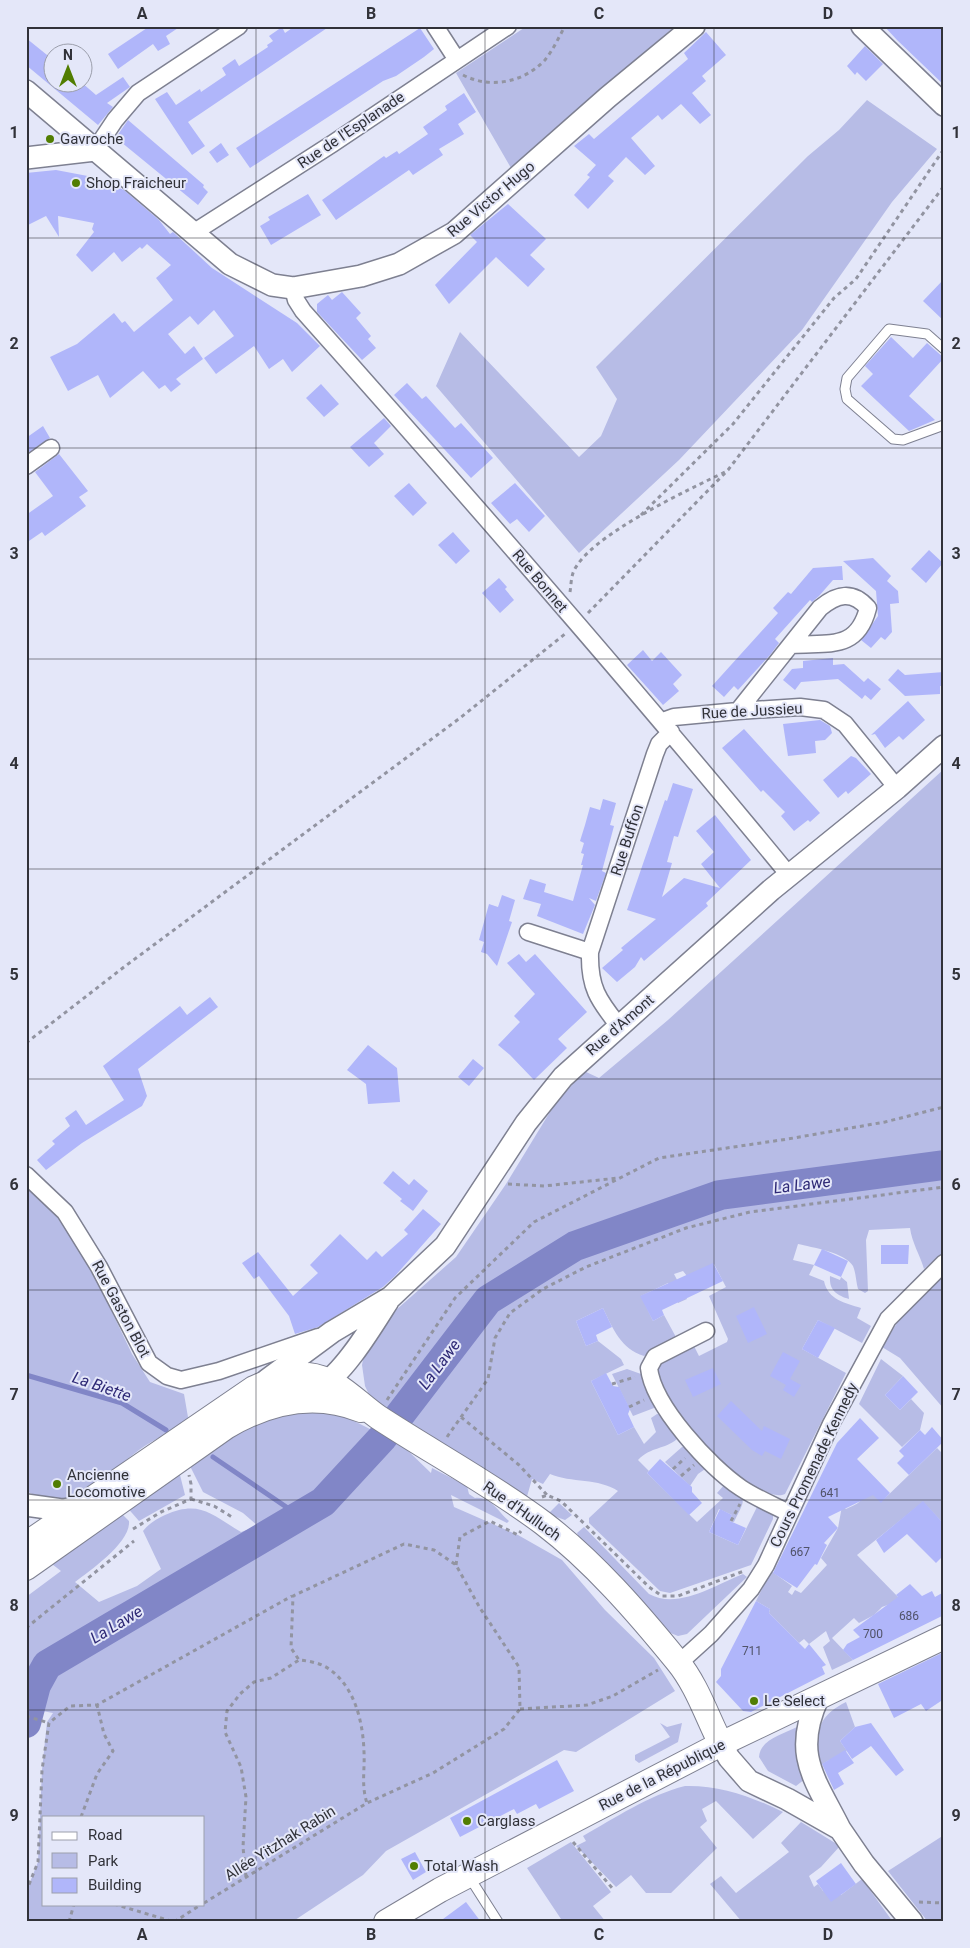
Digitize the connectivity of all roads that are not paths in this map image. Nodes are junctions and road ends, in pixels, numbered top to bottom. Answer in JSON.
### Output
{"nodes":[{"id":1,"x":239,"y":26,"type":"edge"},
{"id":2,"x":435,"y":26,"type":"edge"},
{"id":3,"x":508,"y":26,"type":"edge"},
{"id":4,"x":694,"y":26,"type":"edge"},
{"id":5,"x":862,"y":26,"type":"edge"},
{"id":6,"x":452,"y":63,"type":"junction"},
{"id":7,"x":26,"y":91,"type":"edge"},
{"id":8,"x":944,"y":105,"type":"edge"},
{"id":9,"x":95,"y":150,"type":"junction"},
{"id":10,"x":26,"y":158,"type":"edge"},
{"id":11,"x":193,"y":233,"type":"junction"},
{"id":12,"x":293,"y":288,"type":"junction"},
{"id":13,"x":944,"y":349,"type":"edge"},
{"id":14,"x":944,"y":425,"type":"edge"},
{"id":15,"x":51,"y":448,"type":"dead end"},
{"id":16,"x":26,"y":466,"type":"edge"},
{"id":17,"x":792,"y":645,"type":"dead end"},
{"id":18,"x":738,"y":711,"type":"junction"},
{"id":19,"x":667,"y":727,"type":"junction"},
{"id":20,"x":944,"y":746,"type":"edge"},
{"id":21,"x":897,"y":788,"type":"junction"},
{"id":22,"x":789,"y":875,"type":"junction"},
{"id":23,"x":528,"y":932,"type":"dead end"},
{"id":24,"x":590,"y":952,"type":"junction"},
{"id":25,"x":619,"y":1026,"type":"junction"},
{"id":26,"x":26,"y":1175,"type":"edge"},
{"id":27,"x":944,"y":1263,"type":"edge"},
{"id":28,"x":391,"y":1297,"type":"junction"},
{"id":29,"x":706,"y":1330,"type":"dead end"},
{"id":30,"x":332,"y":1332,"type":"junction"},
{"id":31,"x":357,"y":1348,"type":"junction"},
{"id":32,"x":323,"y":1386,"type":"junction"},
{"id":33,"x":254,"y":1388,"type":"junction"},
{"id":34,"x":370,"y":1411,"type":"junction"},
{"id":35,"x":26,"y":1505,"type":"edge"},
{"id":36,"x":81,"y":1507,"type":"junction"},
{"id":37,"x":789,"y":1513,"type":"junction"},
{"id":38,"x":31,"y":1557,"type":"edge"},
{"id":39,"x":944,"y":1637,"type":"edge"},
{"id":40,"x":670,"y":1665,"type":"junction"},
{"id":41,"x":818,"y":1698,"type":"junction"},
{"id":42,"x":721,"y":1744,"type":"junction"},
{"id":43,"x":807,"y":1764,"type":"junction"},
{"id":44,"x":787,"y":1799,"type":"junction"},
{"id":45,"x":840,"y":1829,"type":"junction"},
{"id":46,"x":468,"y":1875,"type":"junction"},
{"id":47,"x":914,"y":1912,"type":"edge"},
{"id":48,"x":386,"y":1922,"type":"edge"},
{"id":49,"x":498,"y":1922,"type":"edge"}],
"edges":[{"from":1,"to":9,"type":"street"},
{"from":2,"to":6,"type":"street"},
{"from":3,"to":6,"type":"street","name":"Rue de l'Esplanade"},
{"from":4,"to":12,"type":"street","name":"Rue Victor Hugo"},
{"from":5,"to":8,"type":"street"},
{"from":6,"to":11,"type":"street","name":"Rue de l'Esplanade"},
{"from":7,"to":9,"type":"street","name":"Rue Victor Hugo"},
{"from":9,"to":10,"type":"street"},
{"from":9,"to":11,"type":"street","name":"Rue Victor Hugo"},
{"from":11,"to":12,"type":"street","name":"Rue Victor Hugo"},
{"from":12,"to":19,"type":"street","name":"Rue Bonnet"},
{"from":13,"to":14,"type":"lane"},
{"from":15,"to":16,"type":"street"},
{"from":17,"to":18,"type":"street"},
{"from":18,"to":19,"type":"street","name":"Rue de Jussieu"},
{"from":18,"to":21,"type":"street","name":"Rue de Jussieu"},
{"from":19,"to":22,"type":"street","name":"Rue Bonnet"},
{"from":19,"to":24,"type":"street","name":"Rue Buffon"},
{"from":20,"to":21,"type":"street","name":"Rue d'Amont"},
{"from":21,"to":22,"type":"street","name":"Rue d'Amont"},
{"from":22,"to":25,"type":"street","name":"Rue d'Amont"},
{"from":23,"to":24,"type":"street"},
{"from":24,"to":25,"type":"street","name":"Rue Buffon"},
{"from":25,"to":28,"type":"street","name":"Rue d'Amont"},
{"from":26,"to":30,"type":"street","name":"Rue Gaston Blot"},
{"from":27,"to":37,"type":"street","name":"Cours Promenade Kennedy"},
{"from":28,"to":30,"type":"street","name":"Rue d'Amont"},
{"from":28,"to":31,"type":"street"},
{"from":29,"to":37,"type":"street"},
{"from":30,"to":32,"type":"street"},
{"from":30,"to":33,"type":"street","name":"Rue d'Amont"},
{"from":31,"to":32,"type":"street"},
{"from":31,"to":34,"type":"street"},
{"from":32,"to":33,"type":"main road"},
{"from":32,"to":34,"type":"main road","name":"Rue d'Hulluch"},
{"from":32,"to":38,"type":"main road"},
{"from":33,"to":36,"type":"main road"},
{"from":34,"to":40,"type":"main road","name":"Rue d'Hulluch"},
{"from":35,"to":36,"type":"street"},
{"from":36,"to":38,"type":"main road"},
{"from":37,"to":40,"type":"street","name":"Cours Promenade Kennedy"},
{"from":39,"to":41,"type":"main road","name":"Rue de la République"},
{"from":40,"to":42,"type":"main road","name":"Rue d'Hulluch"},
{"from":41,"to":42,"type":"main road","name":"Rue de la République"},
{"from":41,"to":43,"type":"street"},
{"from":42,"to":44,"type":"street"},
{"from":42,"to":46,"type":"main road","name":"Rue de la République"},
{"from":43,"to":44,"type":"street"},
{"from":43,"to":45,"type":"street"},
{"from":44,"to":45,"type":"street"},
{"from":45,"to":47,"type":"street"},
{"from":46,"to":48,"type":"main road","name":"Rue de la République"},
{"from":46,"to":49,"type":"lane"}]}
